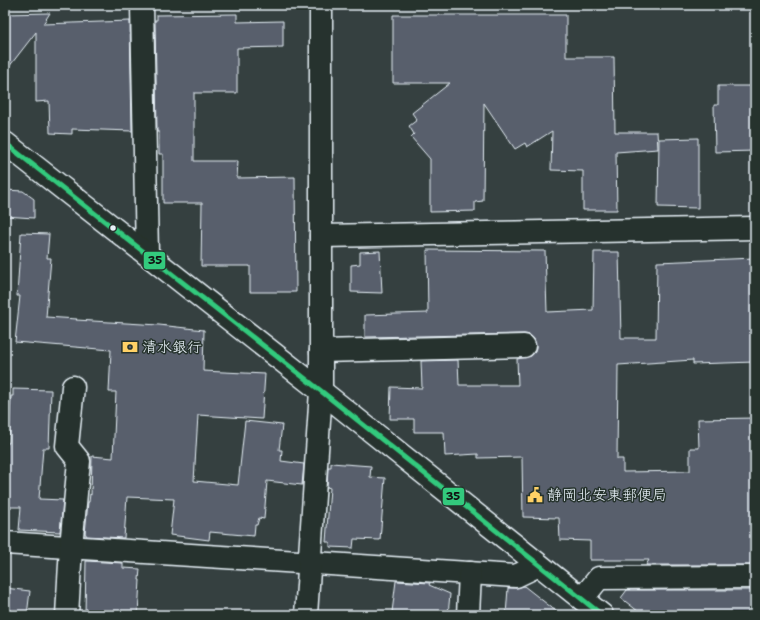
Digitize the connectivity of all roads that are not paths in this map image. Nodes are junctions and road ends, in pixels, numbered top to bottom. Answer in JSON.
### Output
{"nodes":[{"id":1,"x":142,"y":5,"type":"edge"},
{"id":2,"x":321,"y":5,"type":"edge"},
{"id":3,"x":5,"y":143,"type":"edge"},
{"id":4,"x":755,"y":228,"type":"edge"},
{"id":5,"x":321,"y":236,"type":"junction"},
{"id":6,"x":147,"y":254,"type":"junction"},
{"id":7,"x":524,"y":346,"type":"dead end"},
{"id":8,"x":321,"y":351,"type":"junction"},
{"id":9,"x":73,"y":387,"type":"dead end"},
{"id":10,"x":321,"y":391,"type":"junction"},
{"id":11,"x":5,"y":543,"type":"edge"},
{"id":12,"x":70,"y":548,"type":"junction"},
{"id":13,"x":309,"y":563,"type":"junction"},
{"id":14,"x":538,"y":564,"type":"junction"},
{"id":15,"x":470,"y":573,"type":"junction"},
{"id":16,"x":755,"y":577,"type":"edge"},
{"id":17,"x":582,"y":600,"type":"junction"},
{"id":18,"x":67,"y":615,"type":"edge"},
{"id":19,"x":306,"y":615,"type":"edge"},
{"id":20,"x":468,"y":615,"type":"edge"},
{"id":21,"x":602,"y":615,"type":"edge"}],
"edges":[{"from":1,"to":6,"type":"street"},
{"from":2,"to":5,"type":"street"},
{"from":3,"to":6,"type":"street"},
{"from":4,"to":5,"type":"street"},
{"from":5,"to":8,"type":"street"},
{"from":6,"to":10,"type":"street"},
{"from":7,"to":8,"type":"street"},
{"from":8,"to":10,"type":"street"},
{"from":9,"to":12,"type":"street"},
{"from":10,"to":13,"type":"street"},
{"from":10,"to":14,"type":"street"},
{"from":11,"to":12,"type":"street"},
{"from":12,"to":13,"type":"street"},
{"from":12,"to":18,"type":"street"},
{"from":13,"to":15,"type":"street"},
{"from":13,"to":19,"type":"street"},
{"from":14,"to":15,"type":"street"},
{"from":14,"to":17,"type":"street"},
{"from":15,"to":20,"type":"street"},
{"from":16,"to":17,"type":"street"},
{"from":17,"to":21,"type":"street"}]}
